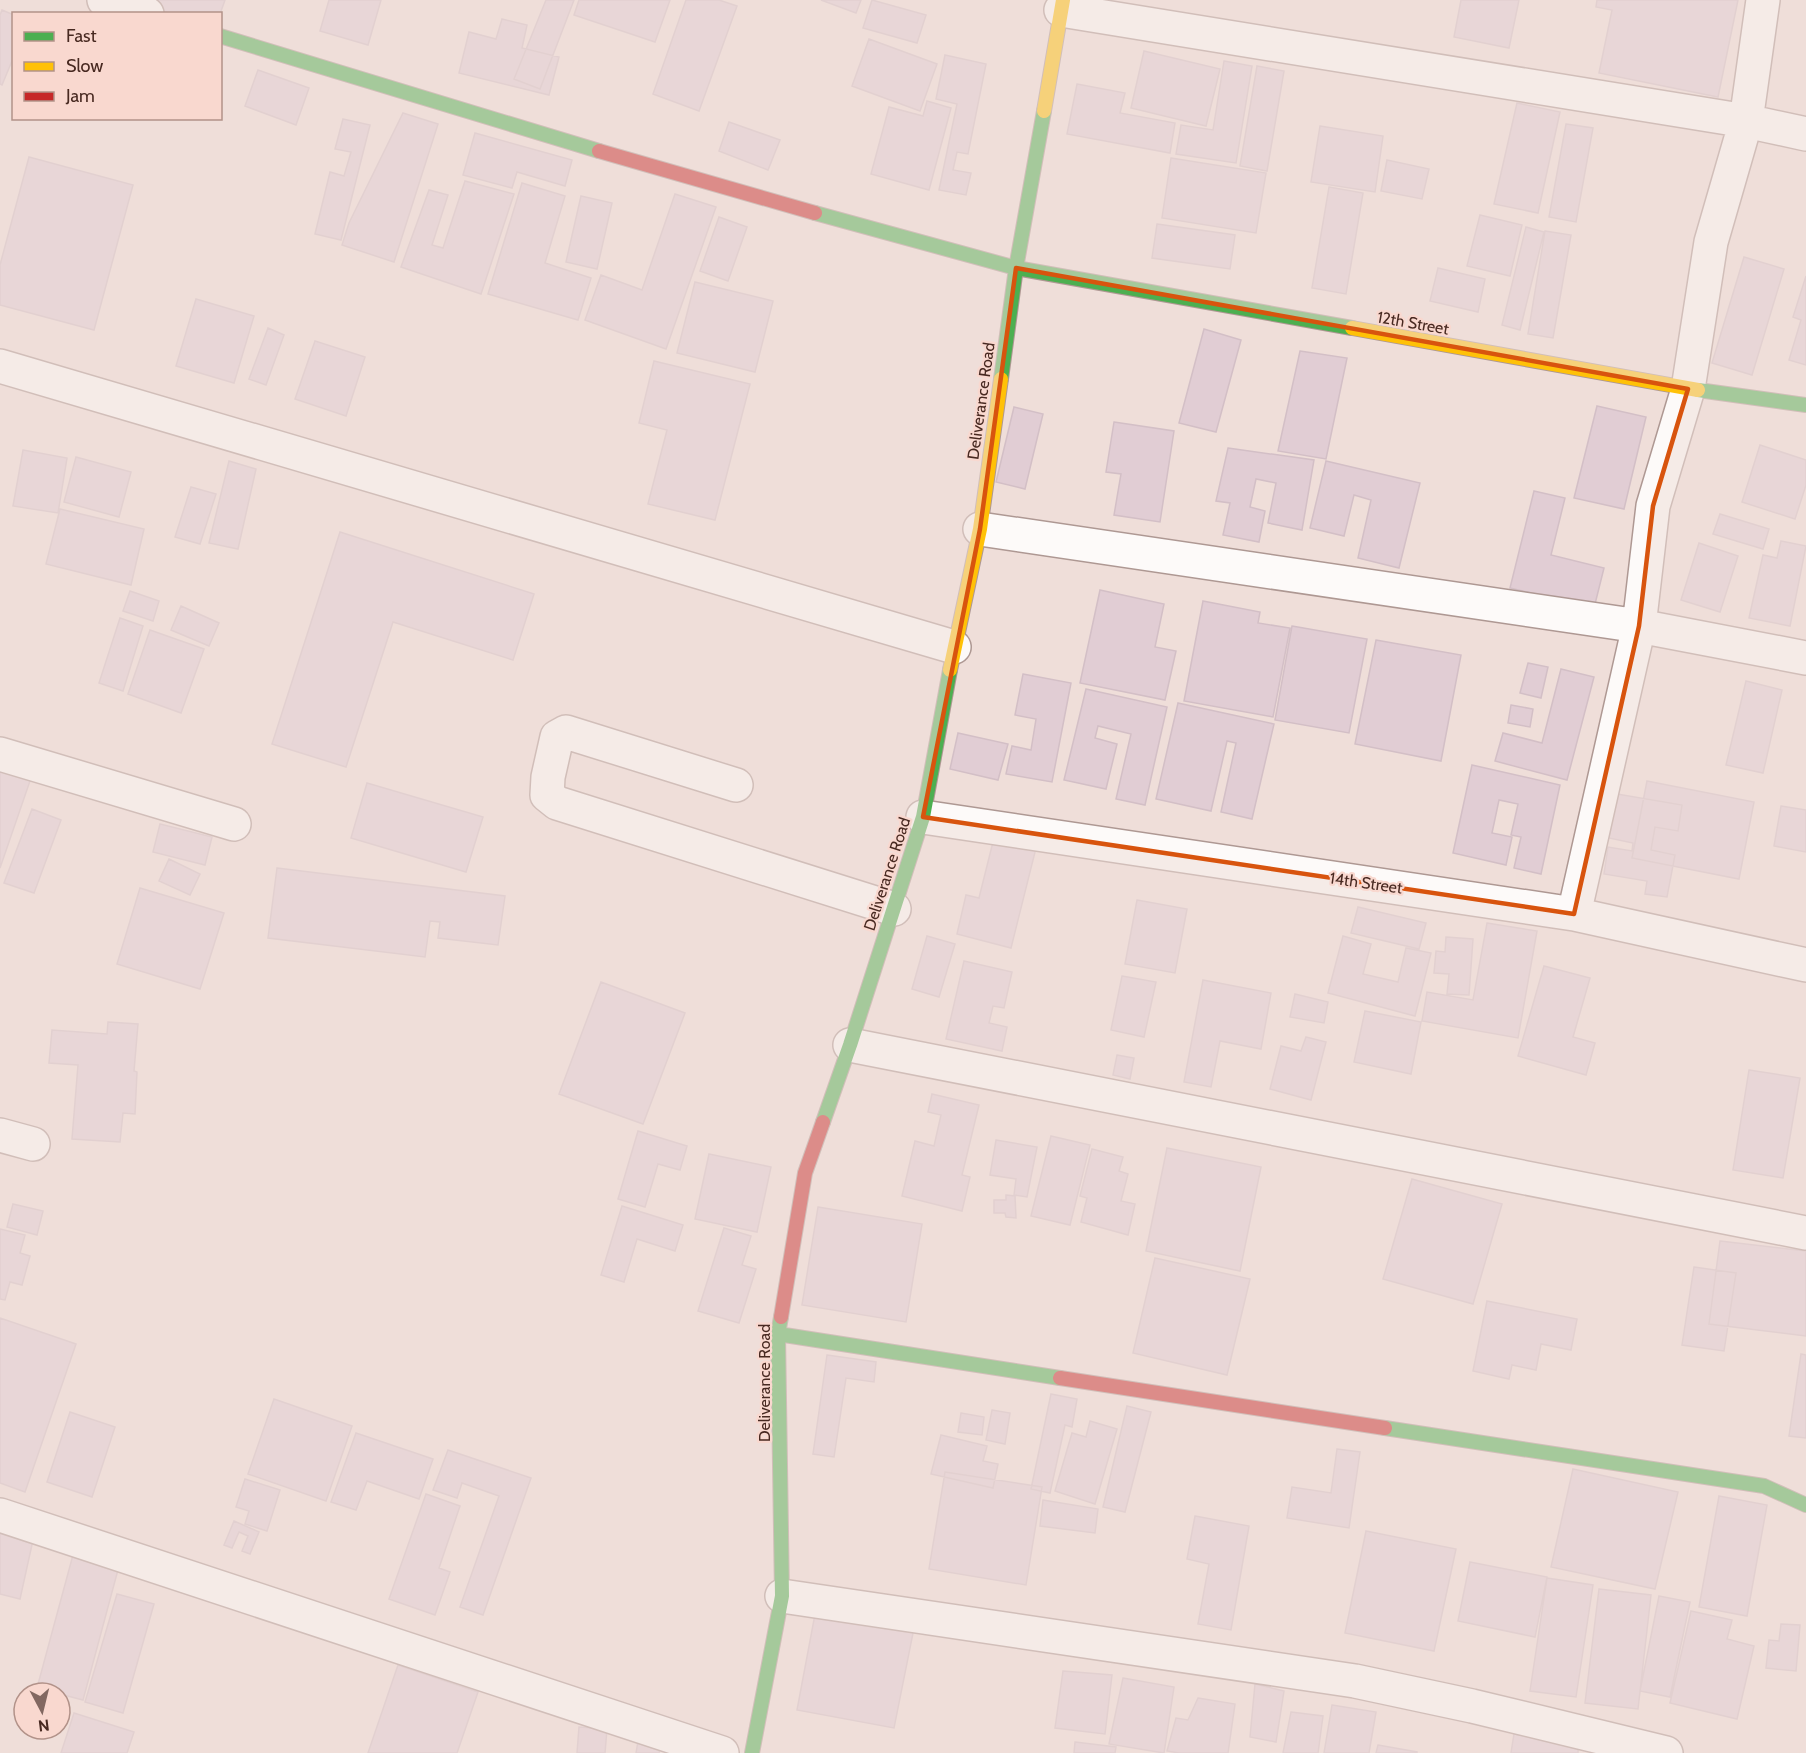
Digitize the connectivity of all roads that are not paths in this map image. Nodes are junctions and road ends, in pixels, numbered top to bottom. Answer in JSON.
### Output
{"nodes":[{"id":1,"x":104,"y":0,"type":"edge"},
{"id":2,"x":1763,"y":0,"type":"edge"},
{"id":3,"x":1062,"y":5,"type":"edge"},
{"id":4,"x":141,"y":12,"type":"edge"},
{"id":5,"x":222,"y":37,"type":"edge"},
{"id":6,"x":1746,"y":121,"type":"junction"},
{"id":7,"x":1806,"y":134,"type":"edge"},
{"id":8,"x":1016,"y":268,"type":"junction"},
{"id":9,"x":0,"y":366,"type":"edge"},
{"id":10,"x":1688,"y":389,"type":"junction"},
{"id":11,"x":1806,"y":405,"type":"edge"},
{"id":12,"x":980,"y":529,"type":"junction"},
{"id":13,"x":1640,"y":626,"type":"junction"},
{"id":14,"x":954,"y":647,"type":"junction"},
{"id":15,"x":1806,"y":658,"type":"edge"},
{"id":16,"x":0,"y":754,"type":"edge"},
{"id":17,"x":736,"y":785,"type":"dead end"},
{"id":18,"x":923,"y":817,"type":"junction"},
{"id":19,"x":234,"y":824,"type":"dead end"},
{"id":20,"x":894,"y":909,"type":"junction"},
{"id":21,"x":1574,"y":914,"type":"junction"},
{"id":22,"x":1806,"y":965,"type":"edge"},
{"id":23,"x":850,"y":1045,"type":"junction"},
{"id":24,"x":0,"y":1135,"type":"edge"},
{"id":25,"x":33,"y":1144,"type":"dead end"},
{"id":26,"x":1806,"y":1233,"type":"edge"},
{"id":27,"x":778,"y":1334,"type":"junction"},
{"id":28,"x":1806,"y":1505,"type":"edge"},
{"id":29,"x":0,"y":1515,"type":"edge"},
{"id":30,"x":782,"y":1596,"type":"junction"},
{"id":31,"x":722,"y":1753,"type":"edge"},
{"id":32,"x":752,"y":1753,"type":"edge"},
{"id":33,"x":1666,"y":1753,"type":"edge"}],
"edges":[{"from":1,"to":4,"type":"street"},
{"from":2,"to":6,"type":"street"},
{"from":3,"to":6,"type":"street"},
{"from":3,"to":8,"type":"street","name":"Deliverance Road"},
{"from":5,"to":8,"type":"street","name":"12th Street"},
{"from":6,"to":7,"type":"street"},
{"from":6,"to":10,"type":"street"},
{"from":8,"to":10,"type":"street","name":"12th Street"},
{"from":8,"to":12,"type":"street","name":"Deliverance Road"},
{"from":9,"to":14,"type":"street"},
{"from":10,"to":11,"type":"street","name":"12th Street"},
{"from":10,"to":13,"type":"street"},
{"from":12,"to":13,"type":"street"},
{"from":12,"to":14,"type":"street","name":"Deliverance Road"},
{"from":13,"to":15,"type":"street"},
{"from":13,"to":21,"type":"street"},
{"from":14,"to":18,"type":"street","name":"Deliverance Road"},
{"from":16,"to":19,"type":"street"},
{"from":17,"to":20,"type":"street"},
{"from":18,"to":20,"type":"street","name":"Deliverance Road"},
{"from":18,"to":21,"type":"street","name":"14th Street"},
{"from":20,"to":23,"type":"street","name":"Deliverance Road"},
{"from":21,"to":22,"type":"street","name":"14th Street"},
{"from":23,"to":26,"type":"street"},
{"from":23,"to":27,"type":"street","name":"Deliverance Road"},
{"from":24,"to":25,"type":"street"},
{"from":27,"to":28,"type":"street"},
{"from":27,"to":30,"type":"street","name":"Deliverance Road"},
{"from":29,"to":31,"type":"street"},
{"from":30,"to":32,"type":"street","name":"Deliverance Road"},
{"from":30,"to":33,"type":"street"}]}
